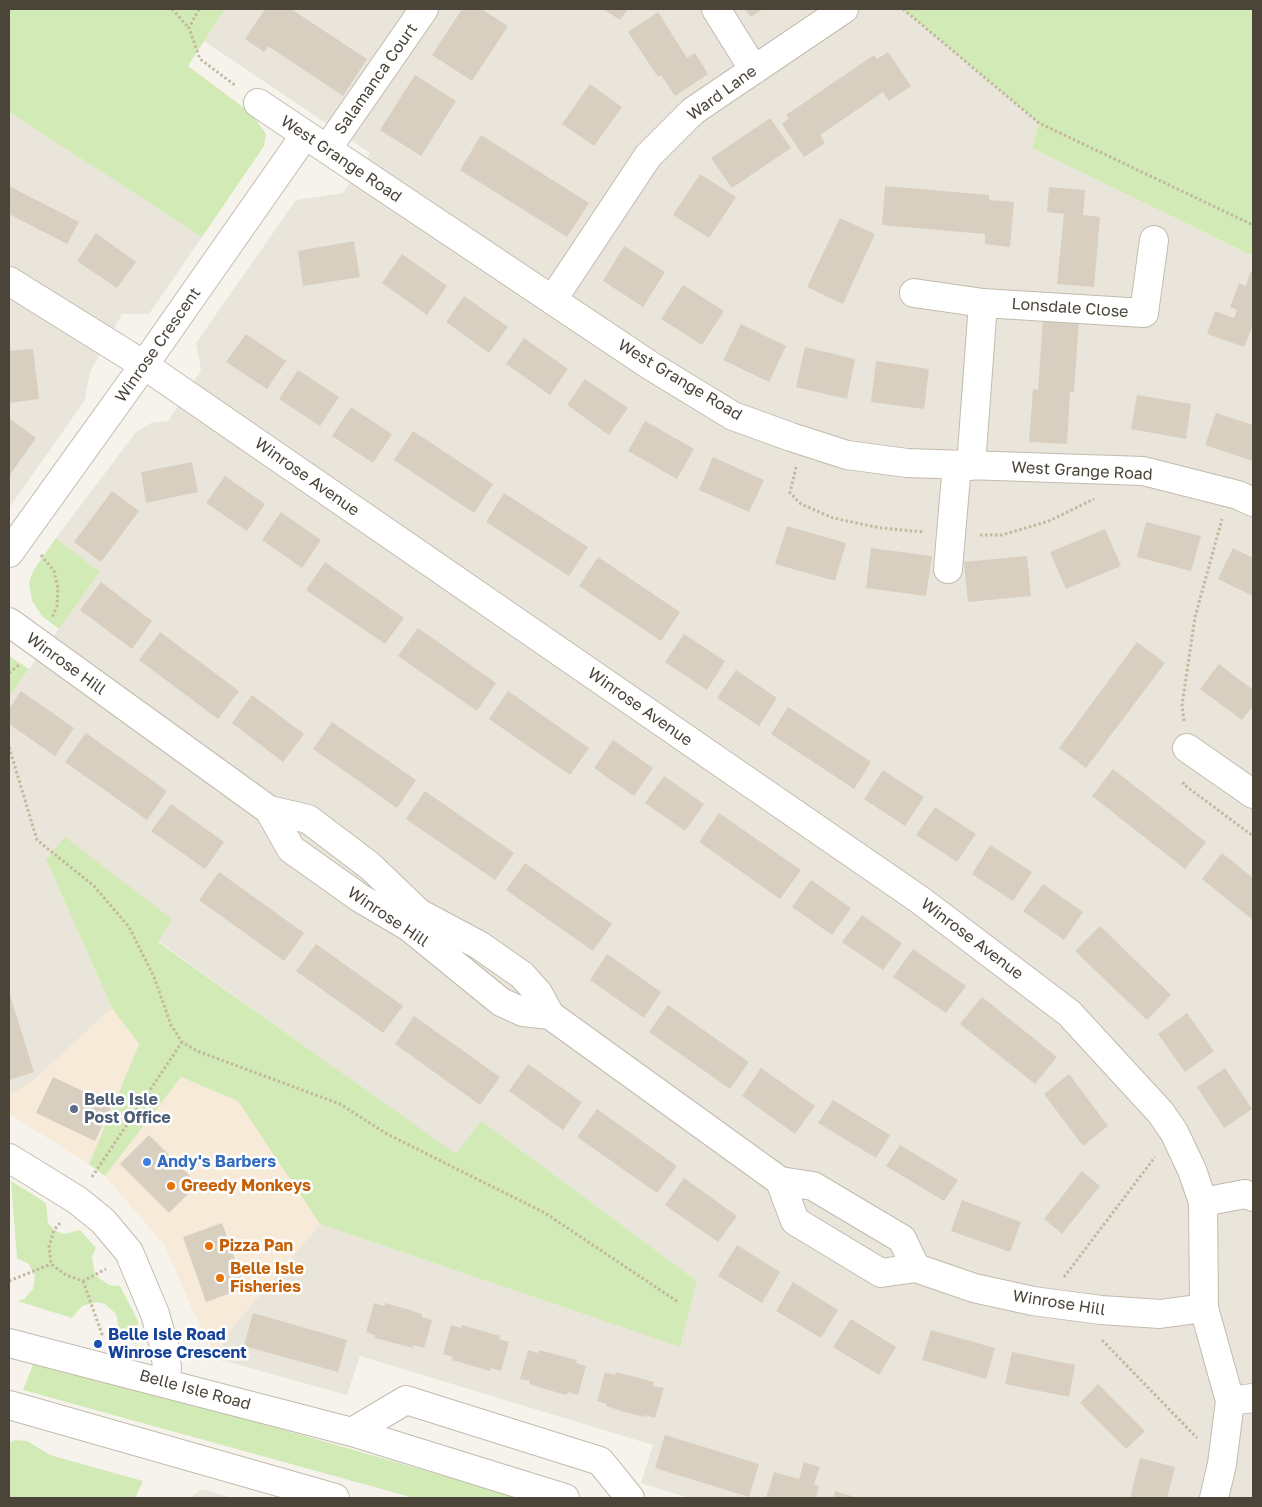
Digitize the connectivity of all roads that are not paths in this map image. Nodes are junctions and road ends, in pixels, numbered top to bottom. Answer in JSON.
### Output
{"nodes":[{"id":1,"x":424,"y":9,"type":"edge"},
{"id":2,"x":716,"y":9,"type":"edge"},
{"id":3,"x":844,"y":9,"type":"edge"},
{"id":4,"x":754,"y":70,"type":"junction"},
{"id":5,"x":258,"y":103,"type":"road end"},
{"id":6,"x":316,"y":142,"type":"junction"},
{"id":7,"x":1154,"y":240,"type":"dead end"},
{"id":8,"x":9,"y":281,"type":"edge"},
{"id":9,"x":914,"y":293,"type":"dead end"},
{"id":10,"x":553,"y":299,"type":"junction"},
{"id":11,"x":983,"y":303,"type":"junction"},
{"id":12,"x":144,"y":365,"type":"junction"},
{"id":13,"x":964,"y":465,"type":"junction"},
{"id":14,"x":1241,"y":497,"type":"edge"},
{"id":15,"x":14,"y":546,"type":"edge"},
{"id":16,"x":948,"y":569,"type":"dead end"},
{"id":17,"x":9,"y":622,"type":"edge"},
{"id":18,"x":1187,"y":748,"type":"road end"},
{"id":19,"x":1253,"y":794,"type":"edge"},
{"id":20,"x":9,"y":1158,"type":"edge"},
{"id":21,"x":780,"y":1181,"type":"junction"},
{"id":22,"x":1253,"y":1196,"type":"edge"},
{"id":23,"x":1203,"y":1202,"type":"junction"},
{"id":24,"x":916,"y":1268,"type":"junction"},
{"id":25,"x":1204,"y":1308,"type":"junction"},
{"id":26,"x":9,"y":1343,"type":"edge"},
{"id":27,"x":165,"y":1382,"type":"junction"},
{"id":28,"x":1242,"y":1400,"type":"edge"},
{"id":29,"x":9,"y":1405,"type":"edge"},
{"id":30,"x":352,"y":1432,"type":"junction"},
{"id":31,"x":334,"y":1498,"type":"edge"},
{"id":32,"x":565,"y":1498,"type":"edge"},
{"id":33,"x":630,"y":1498,"type":"edge"},
{"id":34,"x":1214,"y":1498,"type":"edge"}],
"edges":[{"from":1,"to":6,"type":"street","name":"Salamanca Court"},
{"from":2,"to":4,"type":"street"},
{"from":3,"to":4,"type":"street","name":"Ward Lane"},
{"from":4,"to":10,"type":"street","name":"Ward Lane"},
{"from":5,"to":6,"type":"street","name":"West Grange Road"},
{"from":6,"to":10,"type":"street","name":"West Grange Road"},
{"from":6,"to":12,"type":"street","name":"Winrose Crescent"},
{"from":7,"to":11,"type":"street","name":"Lonsdale Close"},
{"from":8,"to":12,"type":"street","name":"Winrose Avenue"},
{"from":9,"to":11,"type":"street","name":"Lonsdale Close"},
{"from":10,"to":13,"type":"street","name":"West Grange Road"},
{"from":11,"to":13,"type":"street"},
{"from":12,"to":15,"type":"street","name":"Winrose Crescent"},
{"from":12,"to":23,"type":"street","name":"Winrose Avenue"},
{"from":13,"to":14,"type":"street","name":"West Grange Road"},
{"from":13,"to":16,"type":"street"},
{"from":17,"to":21,"type":"street","name":"Winrose Hill"},
{"from":18,"to":19,"type":"street"},
{"from":20,"to":27,"type":"street"},
{"from":21,"to":24,"type":"street","name":"Winrose Hill"},
{"from":21,"to":24,"type":"street","name":"Winrose Hill"},
{"from":22,"to":23,"type":"street"},
{"from":23,"to":25,"type":"street","name":"Winrose Avenue"},
{"from":24,"to":25,"type":"street","name":"Winrose Hill"},
{"from":25,"to":28,"type":"street","name":"Winrose Avenue"},
{"from":26,"to":27,"type":"street","name":"Belle Isle Road"},
{"from":27,"to":30,"type":"street","name":"Belle Isle Road"},
{"from":28,"to":34,"type":"street","name":"Winrose Avenue"},
{"from":29,"to":31,"type":"street"},
{"from":30,"to":32,"type":"street","name":"Belle Isle Road"},
{"from":30,"to":33,"type":"street"}]}
